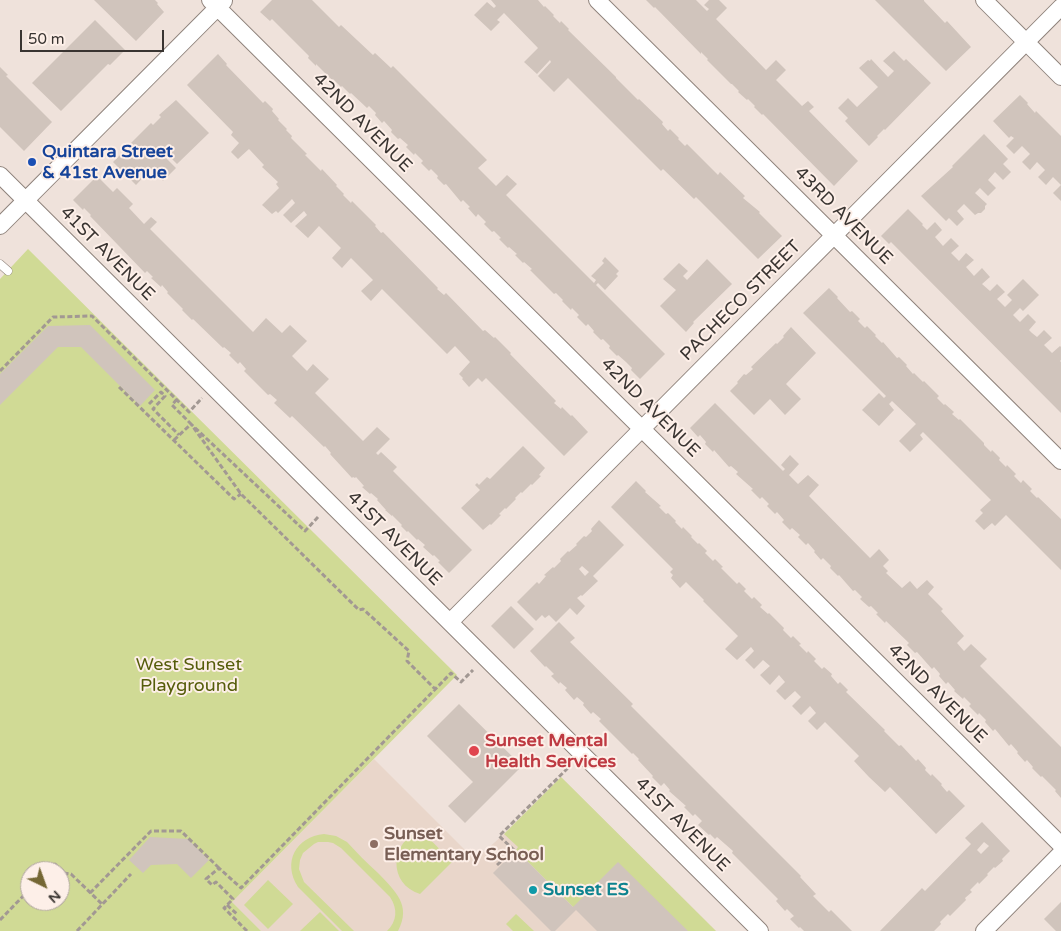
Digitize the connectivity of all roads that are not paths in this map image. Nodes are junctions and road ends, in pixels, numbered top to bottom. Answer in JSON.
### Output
{"nodes":[{"id":1,"x":597,"y":0,"type":"edge"},
{"id":2,"x":984,"y":0,"type":"edge"},
{"id":3,"x":218,"y":2,"type":"edge"},
{"id":4,"x":1061,"y":7,"type":"edge"},
{"id":5,"x":1026,"y":42,"type":"junction"},
{"id":6,"x":1061,"y":77,"type":"edge"},
{"id":7,"x":0,"y":175,"type":"edge"},
{"id":8,"x":26,"y":201,"type":"junction"},
{"id":9,"x":0,"y":226,"type":"edge"},
{"id":10,"x":834,"y":236,"type":"junction"},
{"id":11,"x":0,"y":264,"type":"edge"},
{"id":12,"x":8,"y":271,"type":"dead end"},
{"id":13,"x":642,"y":429,"type":"junction"},
{"id":14,"x":1061,"y":461,"type":"edge"},
{"id":15,"x":450,"y":622,"type":"junction"},
{"id":16,"x":1061,"y":845,"type":"edge"},
{"id":17,"x":1061,"y":853,"type":"edge"},
{"id":18,"x":760,"y":931,"type":"edge"},
{"id":19,"x":984,"y":931,"type":"edge"}],
"edges":[{"from":1,"to":10,"type":"street","name":"43RD AVENUE"},
{"from":2,"to":5,"type":"street"},
{"from":3,"to":8,"type":"street"},
{"from":3,"to":13,"type":"street","name":"42ND AVENUE"},
{"from":4,"to":5,"type":"street","name":"PACHECO STREET"},
{"from":5,"to":6,"type":"street"},
{"from":5,"to":10,"type":"street","name":"PACHECO STREET"},
{"from":7,"to":8,"type":"street","name":"41ST AVENUE"},
{"from":8,"to":9,"type":"street"},
{"from":8,"to":15,"type":"street","name":"41ST AVENUE"},
{"from":10,"to":13,"type":"street","name":"PACHECO STREET"},
{"from":10,"to":14,"type":"street","name":"43RD AVENUE"},
{"from":11,"to":12,"type":"lane"},
{"from":13,"to":15,"type":"street","name":"PACHECO STREET"},
{"from":13,"to":16,"type":"street","name":"42ND AVENUE"},
{"from":15,"to":18,"type":"street","name":"41ST AVENUE"},
{"from":17,"to":19,"type":"street"}]}
